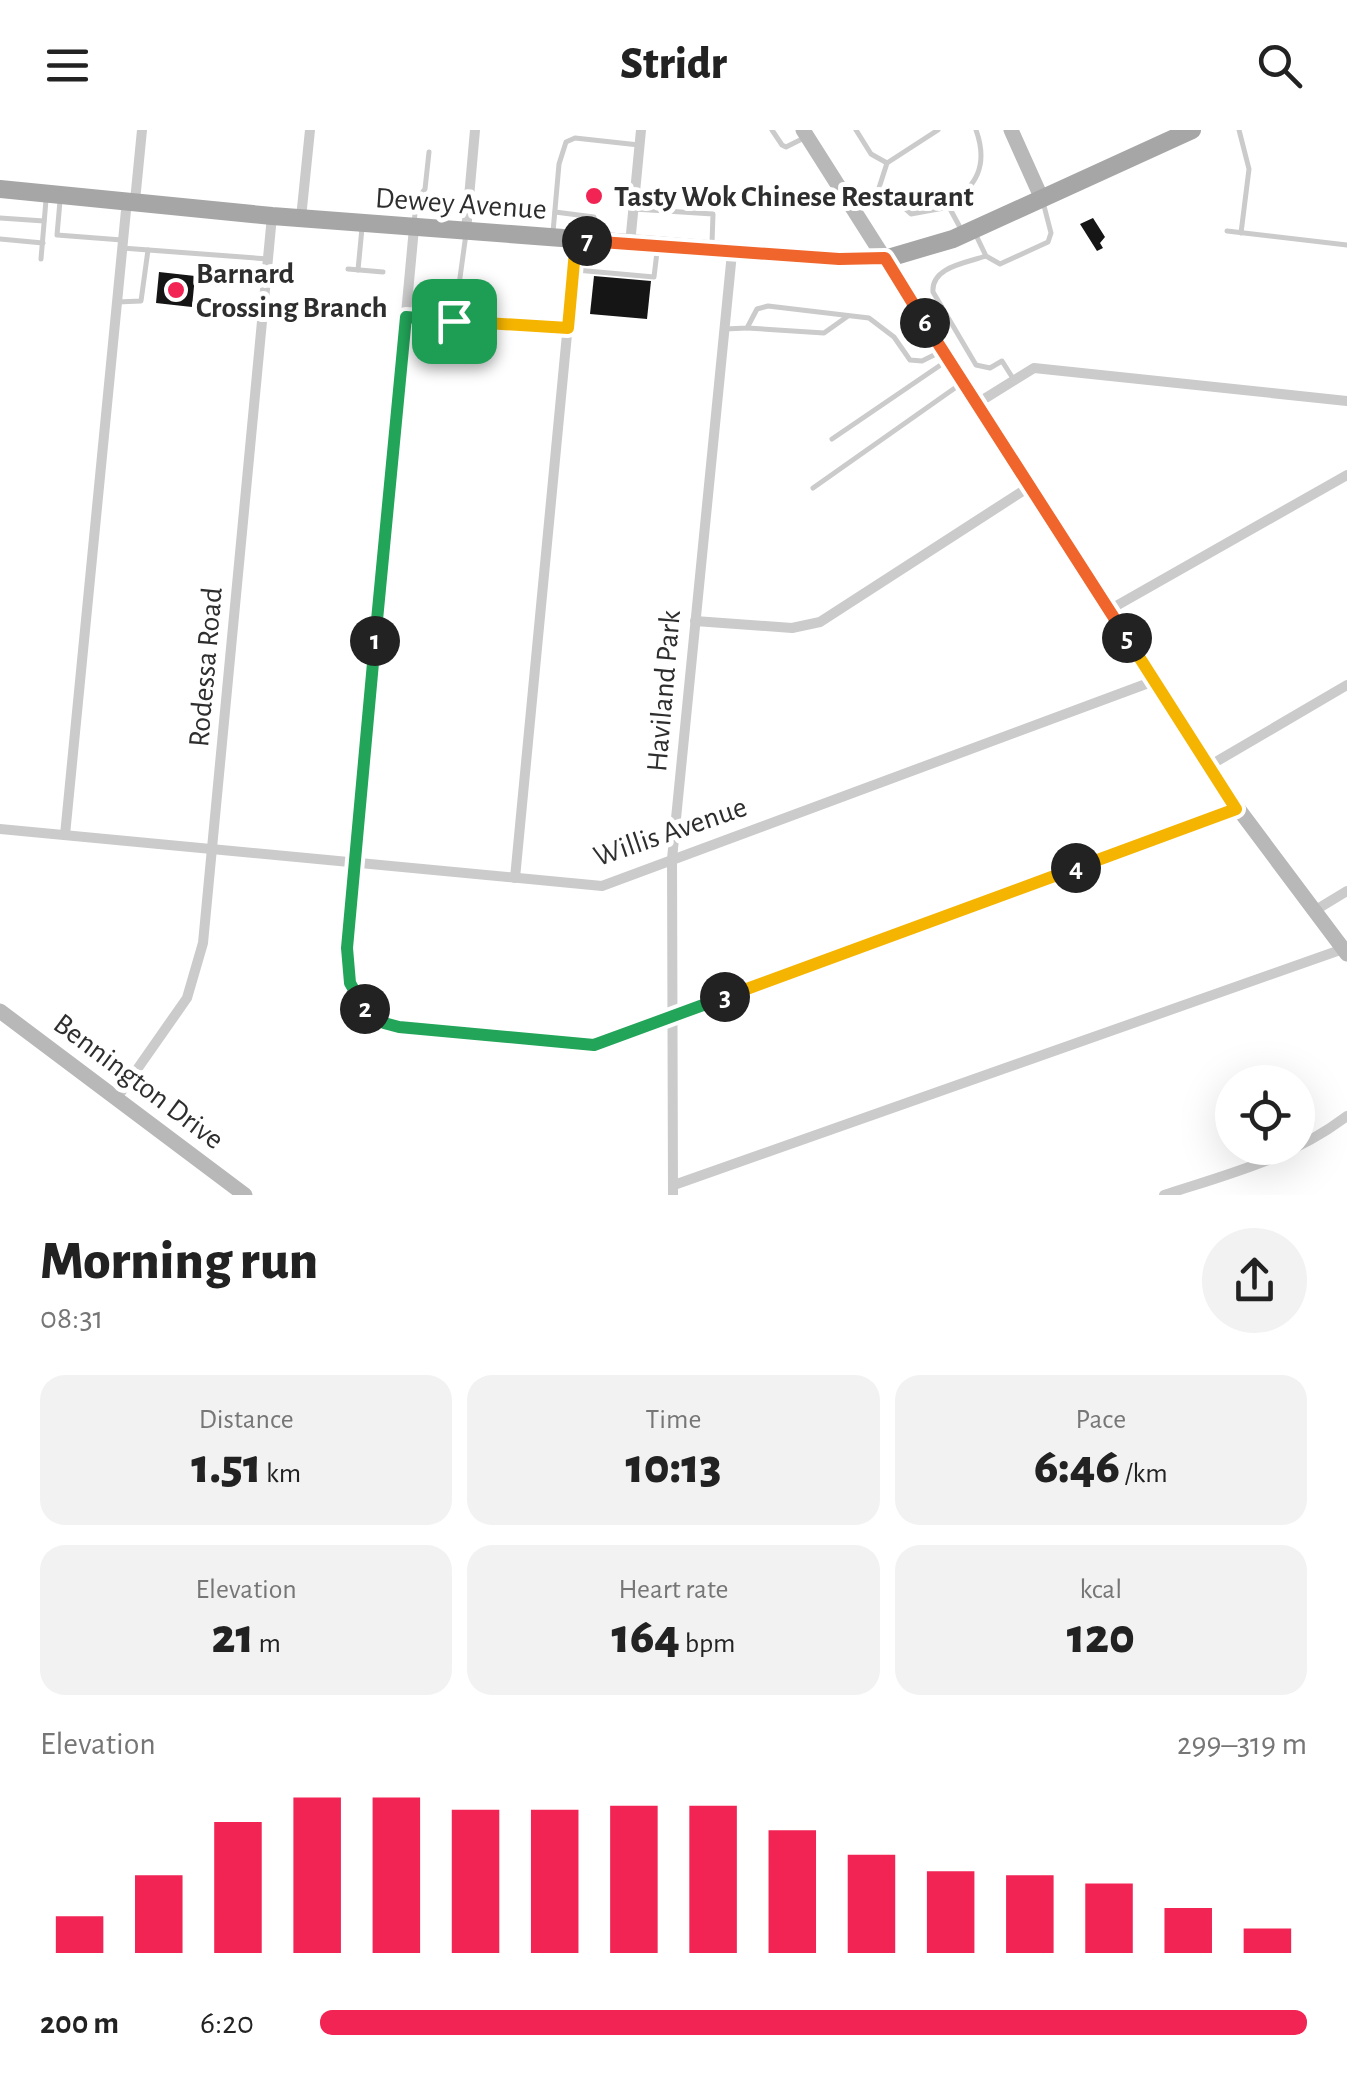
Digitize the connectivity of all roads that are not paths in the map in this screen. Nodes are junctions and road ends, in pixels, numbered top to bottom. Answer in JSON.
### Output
{"nodes":[{"id":1,"x":142,"y":130,"type":"edge"},
{"id":2,"x":310,"y":130,"type":"edge"},
{"id":3,"x":475,"y":130,"type":"edge"},
{"id":4,"x":641,"y":130,"type":"edge"},
{"id":5,"x":772,"y":130,"type":"edge"},
{"id":6,"x":856,"y":130,"type":"edge"},
{"id":7,"x":938,"y":130,"type":"edge"},
{"id":8,"x":976,"y":130,"type":"edge"},
{"id":9,"x":1012,"y":130,"type":"edge"},
{"id":10,"x":1190,"y":130,"type":"edge"},
{"id":11,"x":1239,"y":130,"type":"edge"},
{"id":12,"x":805,"y":133,"type":"edge"},
{"id":13,"x":640,"y":144,"type":"junction"},
{"id":14,"x":429,"y":152,"type":"dead end"},
{"id":15,"x":888,"y":163,"type":"junction"},
{"id":16,"x":0,"y":189,"type":"edge"},
{"id":17,"x":878,"y":191,"type":"junction"},
{"id":18,"x":54,"y":193,"type":"junction"},
{"id":19,"x":1042,"y":199,"type":"junction"},
{"id":20,"x":131,"y":200,"type":"junction"},
{"id":21,"x":849,"y":203,"type":"junction"},
{"id":22,"x":949,"y":207,"type":"junction"},
{"id":23,"x":634,"y":209,"type":"junction"},
{"id":24,"x":555,"y":212,"type":"junction"},
{"id":25,"x":272,"y":216,"type":"junction"},
{"id":26,"x":0,"y":218,"type":"edge"},
{"id":27,"x":301,"y":218,"type":"junction"},
{"id":28,"x":44,"y":221,"type":"junction"},
{"id":29,"x":362,"y":224,"type":"junction"},
{"id":30,"x":414,"y":228,"type":"junction"},
{"id":31,"x":466,"y":231,"type":"junction"},
{"id":32,"x":969,"y":232,"type":"junction"},
{"id":33,"x":1228,"y":232,"type":"dead end"},
{"id":34,"x":1241,"y":233,"type":"junction"},
{"id":35,"x":553,"y":238,"type":"junction"},
{"id":36,"x":0,"y":239,"type":"edge"},
{"id":37,"x":576,"y":240,"type":"junction"},
{"id":38,"x":42,"y":242,"type":"junction"},
{"id":39,"x":596,"y":242,"type":"junction"},
{"id":40,"x":122,"y":244,"type":"junction"},
{"id":41,"x":630,"y":245,"type":"junction"},
{"id":42,"x":1347,"y":245,"type":"edge"},
{"id":43,"x":657,"y":247,"type":"junction"},
{"id":44,"x":148,"y":250,"type":"junction"},
{"id":45,"x":711,"y":251,"type":"junction"},
{"id":46,"x":732,"y":253,"type":"junction"},
{"id":47,"x":986,"y":256,"type":"junction"},
{"id":48,"x":885,"y":258,"type":"junction"},
{"id":49,"x":41,"y":259,"type":"dead end"},
{"id":50,"x":268,"y":259,"type":"junction"},
{"id":51,"x":348,"y":269,"type":"dead end"},
{"id":52,"x":358,"y":270,"type":"junction"},
{"id":53,"x":573,"y":270,"type":"junction"},
{"id":54,"x":383,"y":272,"type":"dead end"},
{"id":55,"x":116,"y":302,"type":"junction"},
{"id":56,"x":849,"y":315,"type":"junction"},
{"id":57,"x":406,"y":317,"type":"junction"},
{"id":58,"x":454,"y":321,"type":"junction"},
{"id":59,"x":568,"y":328,"type":"junction"},
{"id":60,"x":746,"y":328,"type":"junction"},
{"id":61,"x":724,"y":329,"type":"junction"},
{"id":62,"x":946,"y":355,"type":"junction"},
{"id":63,"x":1014,"y":380,"type":"junction"},
{"id":64,"x":963,"y":383,"type":"junction"},
{"id":65,"x":1347,"y":401,"type":"edge"},
{"id":66,"x":976,"y":404,"type":"junction"},
{"id":67,"x":832,"y":440,"type":"dead end"},
{"id":68,"x":1347,"y":475,"type":"edge"},
{"id":69,"x":814,"y":488,"type":"dead end"},
{"id":70,"x":1030,"y":488,"type":"junction"},
{"id":71,"x":1109,"y":610,"type":"junction"},
{"id":72,"x":694,"y":621,"type":"junction"},
{"id":73,"x":1154,"y":681,"type":"junction"},
{"id":74,"x":1347,"y":684,"type":"edge"},
{"id":75,"x":1207,"y":767,"type":"junction"},
{"id":76,"x":1236,"y":809,"type":"junction"},
{"id":77,"x":0,"y":829,"type":"edge"},
{"id":78,"x":65,"y":835,"type":"junction"},
{"id":79,"x":213,"y":849,"type":"junction"},
{"id":80,"x":672,"y":859,"type":"junction"},
{"id":81,"x":354,"y":862,"type":"junction"},
{"id":82,"x":516,"y":878,"type":"junction"},
{"id":83,"x":1347,"y":891,"type":"edge"},
{"id":84,"x":1314,"y":911,"type":"junction"},
{"id":85,"x":1345,"y":952,"type":"edge"},
{"id":86,"x":0,"y":1011,"type":"edge"},
{"id":87,"x":672,"y":1017,"type":"junction"},
{"id":88,"x":116,"y":1098,"type":"junction"},
{"id":89,"x":1347,"y":1116,"type":"edge"},
{"id":90,"x":1211,"y":1180,"type":"junction"},
{"id":91,"x":674,"y":1190,"type":"edge"},
{"id":92,"x":245,"y":1195,"type":"edge"},
{"id":93,"x":1164,"y":1195,"type":"edge"},
{"id":94,"x":1210,"y":1195,"type":"edge"}],
"edges":[{"from":1,"to":20,"type":"street"},
{"from":2,"to":27,"type":"street"},
{"from":3,"to":31,"type":"street"},
{"from":4,"to":13,"type":"street"},
{"from":5,"to":12,"type":"lane"},
{"from":6,"to":15,"type":"lane"},
{"from":7,"to":15,"type":"lane"},
{"from":8,"to":22,"type":"lane"},
{"from":9,"to":19,"type":"street"},
{"from":10,"to":19,"type":"main road","name":"Dewey Avenue"},
{"from":11,"to":34,"type":"lane"},
{"from":12,"to":21,"type":"street"},
{"from":13,"to":23,"type":"street"},
{"from":13,"to":24,"type":"lane"},
{"from":14,"to":30,"type":"lane"},
{"from":15,"to":17,"type":"lane"},
{"from":16,"to":18,"type":"main road","name":"Dewey Avenue"},
{"from":17,"to":21,"type":"lane"},
{"from":17,"to":22,"type":"lane"},
{"from":18,"to":20,"type":"main road","name":"Dewey Avenue"},
{"from":18,"to":28,"type":"lane"},
{"from":18,"to":40,"type":"lane"},
{"from":19,"to":32,"type":"main road","name":"Dewey Avenue"},
{"from":19,"to":47,"type":"lane"},
{"from":20,"to":25,"type":"main road","name":"Dewey Avenue"},
{"from":20,"to":40,"type":"street"},
{"from":21,"to":48,"type":"street"},
{"from":22,"to":32,"type":"lane"},
{"from":23,"to":41,"type":"street"},
{"from":23,"to":45,"type":"lane"},
{"from":24,"to":35,"type":"lane"},
{"from":24,"to":39,"type":"lane"},
{"from":25,"to":27,"type":"main road","name":"Dewey Avenue"},
{"from":25,"to":50,"type":"street","name":"Rodessa Road"},
{"from":26,"to":28,"type":"lane"},
{"from":27,"to":29,"type":"main road","name":"Dewey Avenue"},
{"from":28,"to":38,"type":"lane"},
{"from":29,"to":30,"type":"main road","name":"Dewey Avenue"},
{"from":29,"to":52,"type":"lane"},
{"from":30,"to":31,"type":"main road","name":"Dewey Avenue"},
{"from":30,"to":57,"type":"street"},
{"from":31,"to":35,"type":"main road","name":"Dewey Avenue"},
{"from":31,"to":58,"type":"lane"},
{"from":32,"to":47,"type":"lane"},
{"from":32,"to":48,"type":"main road","name":"Dewey Avenue"},
{"from":33,"to":34,"type":"lane"},
{"from":34,"to":42,"type":"lane"},
{"from":35,"to":37,"type":"main road","name":"Dewey Avenue"},
{"from":36,"to":38,"type":"lane"},
{"from":37,"to":39,"type":"main road","name":"Dewey Avenue"},
{"from":37,"to":53,"type":"street"},
{"from":38,"to":49,"type":"lane"},
{"from":39,"to":41,"type":"main road","name":"Dewey Avenue"},
{"from":40,"to":44,"type":"lane"},
{"from":40,"to":55,"type":"street"},
{"from":41,"to":43,"type":"main road","name":"Dewey Avenue"},
{"from":43,"to":45,"type":"main road","name":"Dewey Avenue"},
{"from":43,"to":53,"type":"lane"},
{"from":44,"to":50,"type":"lane"},
{"from":44,"to":55,"type":"lane"},
{"from":45,"to":46,"type":"main road","name":"Dewey Avenue"},
{"from":46,"to":48,"type":"main road","name":"Dewey Avenue"},
{"from":46,"to":61,"type":"street","name":"Haviland Park"},
{"from":47,"to":63,"type":"lane"},
{"from":48,"to":62,"type":"street"},
{"from":50,"to":79,"type":"street","name":"Rodessa Road"},
{"from":51,"to":52,"type":"lane"},
{"from":52,"to":54,"type":"lane"},
{"from":53,"to":59,"type":"street"},
{"from":55,"to":78,"type":"street"},
{"from":56,"to":60,"type":"lane"},
{"from":56,"to":60,"type":"lane"},
{"from":56,"to":62,"type":"lane"},
{"from":57,"to":58,"type":"lane"},
{"from":57,"to":81,"type":"street"},
{"from":58,"to":59,"type":"lane"},
{"from":59,"to":82,"type":"street"},
{"from":60,"to":61,"type":"lane"},
{"from":61,"to":72,"type":"street","name":"Haviland Park"},
{"from":62,"to":64,"type":"street"},
{"from":62,"to":67,"type":"lane"},
{"from":63,"to":65,"type":"street"},
{"from":63,"to":66,"type":"street"},
{"from":64,"to":66,"type":"street"},
{"from":64,"to":69,"type":"lane"},
{"from":66,"to":70,"type":"street"},
{"from":68,"to":71,"type":"street"},
{"from":70,"to":71,"type":"street"},
{"from":70,"to":72,"type":"street"},
{"from":71,"to":73,"type":"street"},
{"from":72,"to":80,"type":"street","name":"Haviland Park"},
{"from":73,"to":75,"type":"street"},
{"from":73,"to":80,"type":"street","name":"Willis Avenue"},
{"from":74,"to":75,"type":"street"},
{"from":75,"to":76,"type":"street"},
{"from":76,"to":84,"type":"street"},
{"from":76,"to":87,"type":"street"},
{"from":77,"to":78,"type":"street","name":"Willis Avenue"},
{"from":78,"to":79,"type":"street","name":"Willis Avenue"},
{"from":79,"to":81,"type":"street","name":"Willis Avenue"},
{"from":79,"to":88,"type":"street","name":"Rodessa Road"},
{"from":80,"to":82,"type":"street","name":"Willis Avenue"},
{"from":80,"to":87,"type":"street","name":"Haviland Park"},
{"from":81,"to":82,"type":"street","name":"Willis Avenue"},
{"from":81,"to":87,"type":"street"},
{"from":83,"to":84,"type":"street"},
{"from":84,"to":85,"type":"street"},
{"from":85,"to":91,"type":"street"},
{"from":86,"to":88,"type":"street","name":"Bennington Drive"},
{"from":87,"to":91,"type":"street","name":"Haviland Park"},
{"from":88,"to":92,"type":"street","name":"Bennington Drive"},
{"from":89,"to":90,"type":"street"},
{"from":90,"to":93,"type":"street"},
{"from":90,"to":94,"type":"street"}]}
